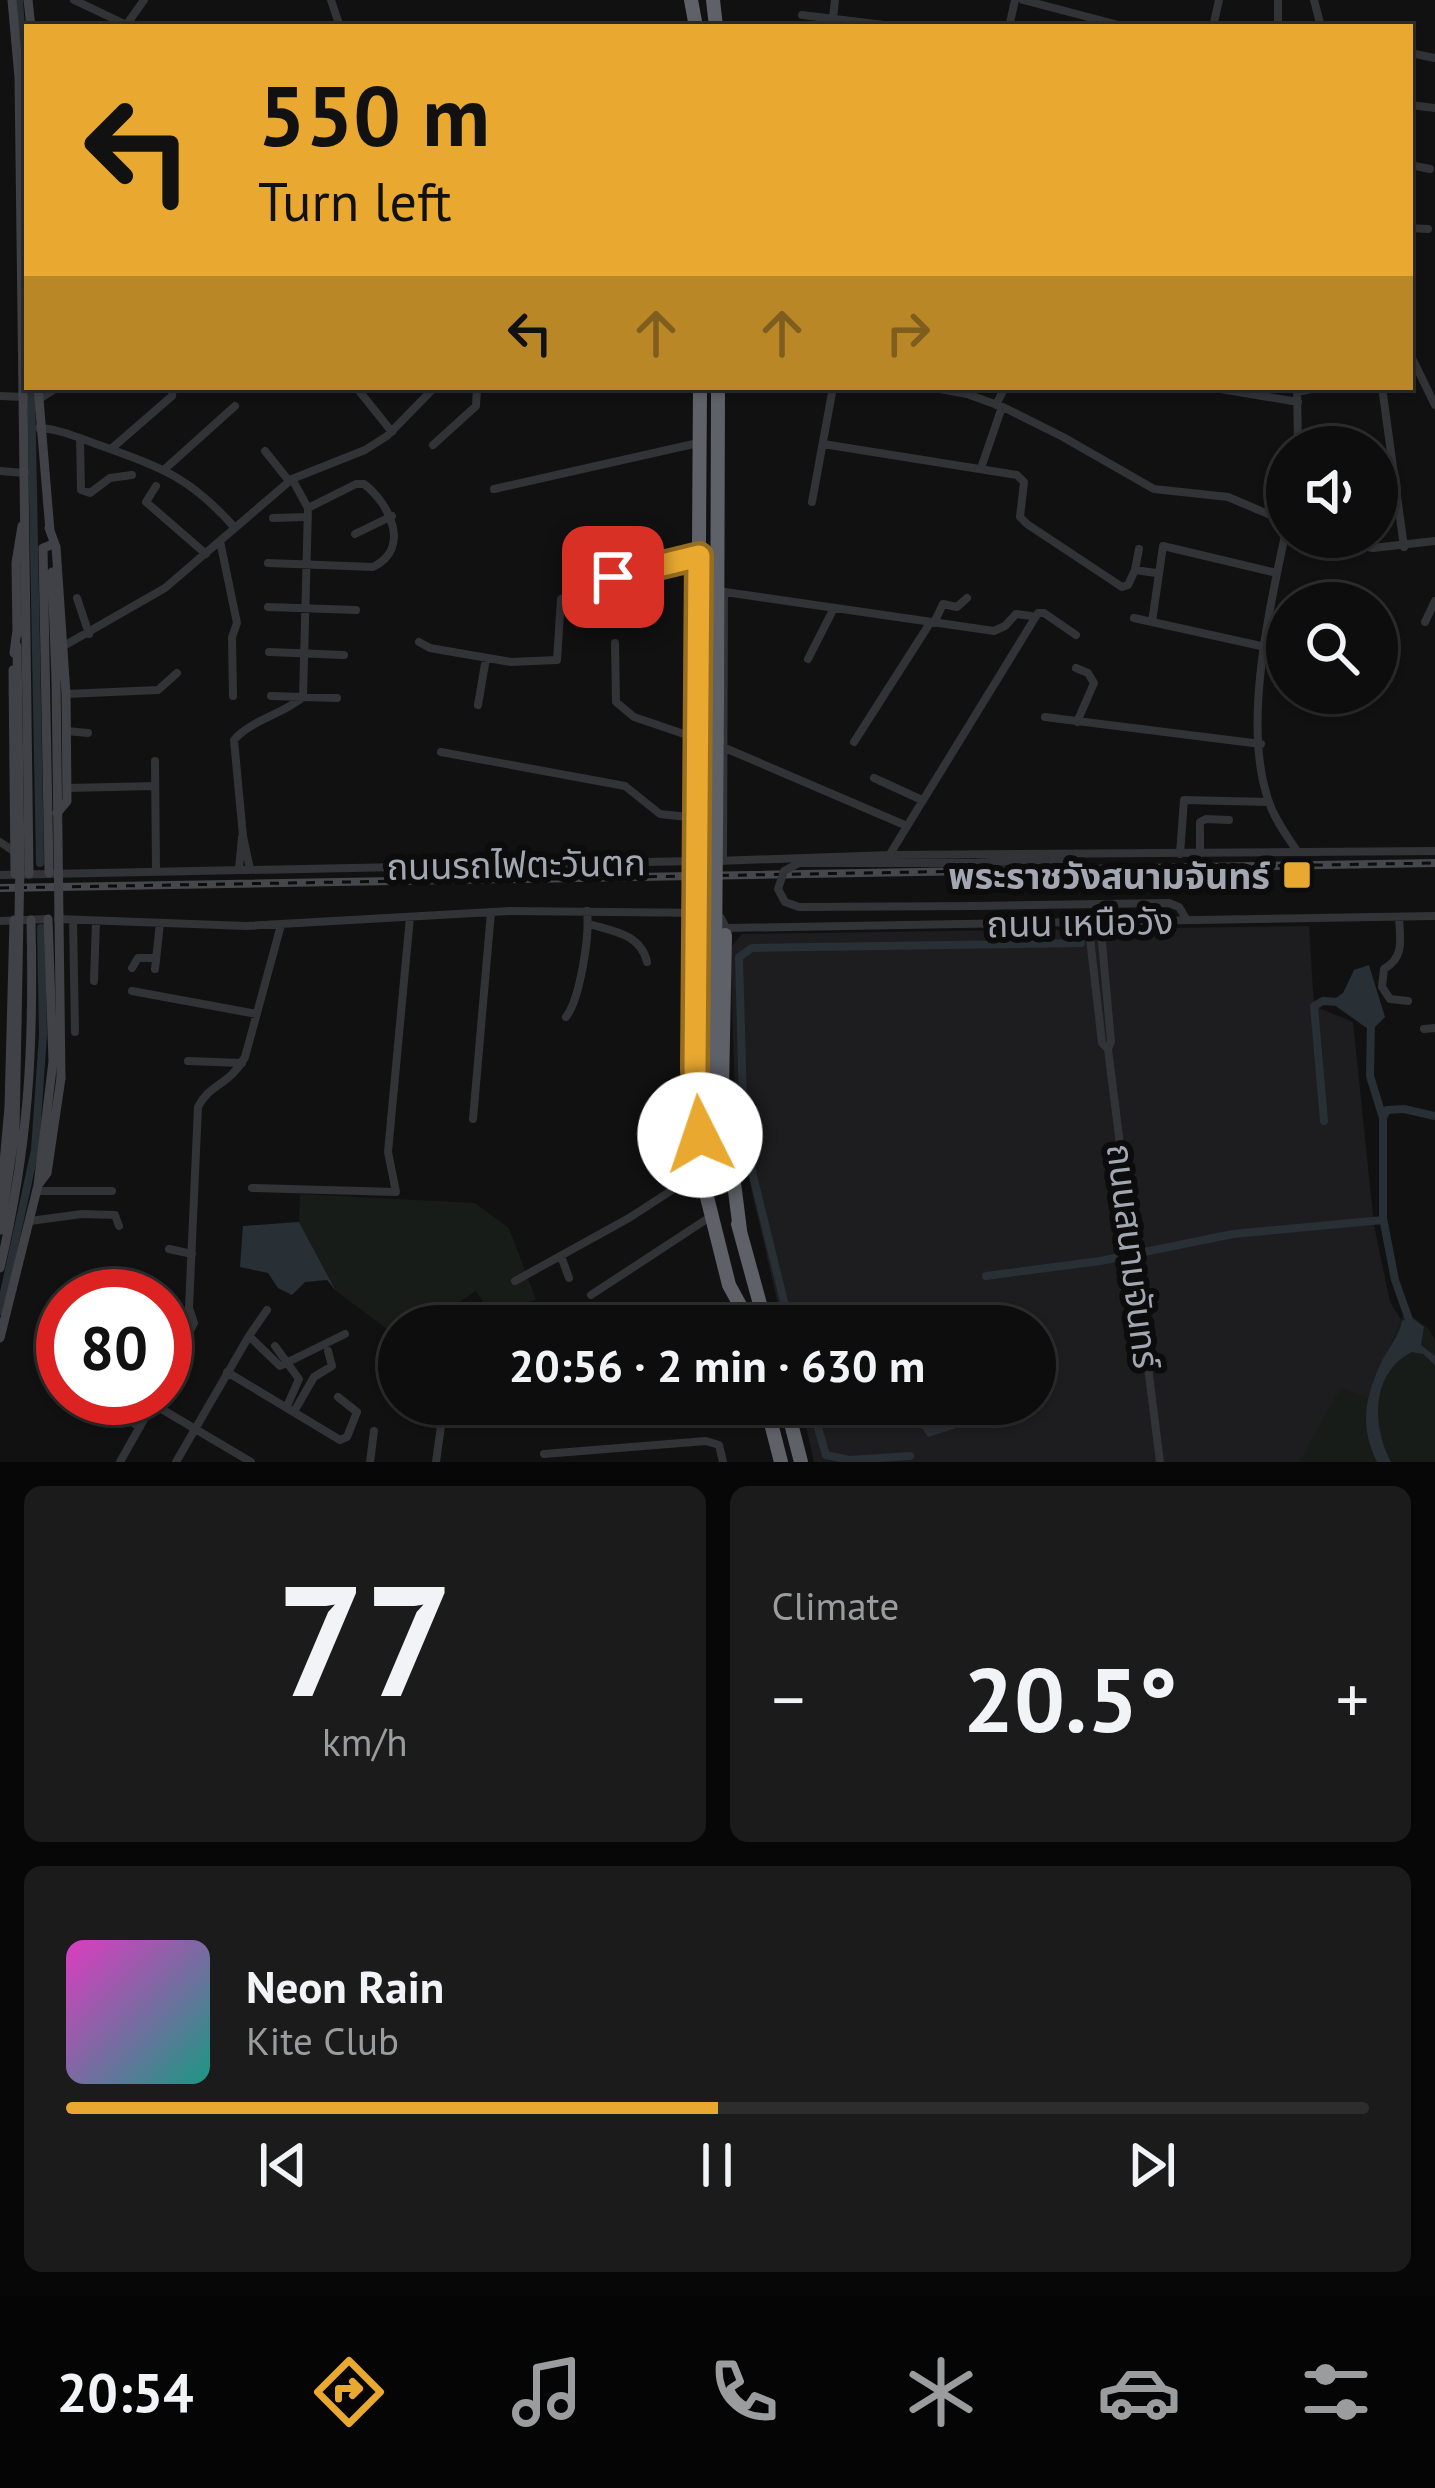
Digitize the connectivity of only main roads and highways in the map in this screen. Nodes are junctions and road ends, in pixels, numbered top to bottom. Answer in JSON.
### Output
{"nodes":[{"id":1,"x":700,"y":390,"type":"edge"},
{"id":2,"x":718,"y":390,"type":"edge"},
{"id":3,"x":692,"y":913,"type":"road end"},
{"id":4,"x":725,"y":932,"type":"road end"},
{"id":5,"x":740,"y":1230,"type":"junction"},
{"id":6,"x":738,"y":1305,"type":"edge"},
{"id":7,"x":740,"y":1305,"type":"edge"},
{"id":8,"x":760,"y":1305,"type":"edge"},
{"id":9,"x":771,"y":1425,"type":"edge"},
{"id":10,"x":791,"y":1425,"type":"edge"},
{"id":11,"x":781,"y":1462,"type":"edge"},
{"id":12,"x":801,"y":1462,"type":"edge"}],
"edges":[{"from":1,"to":7,"type":"highway","bridge":true},
{"from":2,"to":5,"type":"highway","bridge":true},
{"from":3,"to":6,"type":"highway"},
{"from":4,"to":5,"type":"highway"},
{"from":5,"to":8,"type":"highway"},
{"from":9,"to":11,"type":"highway"},
{"from":10,"to":12,"type":"highway"}]}
